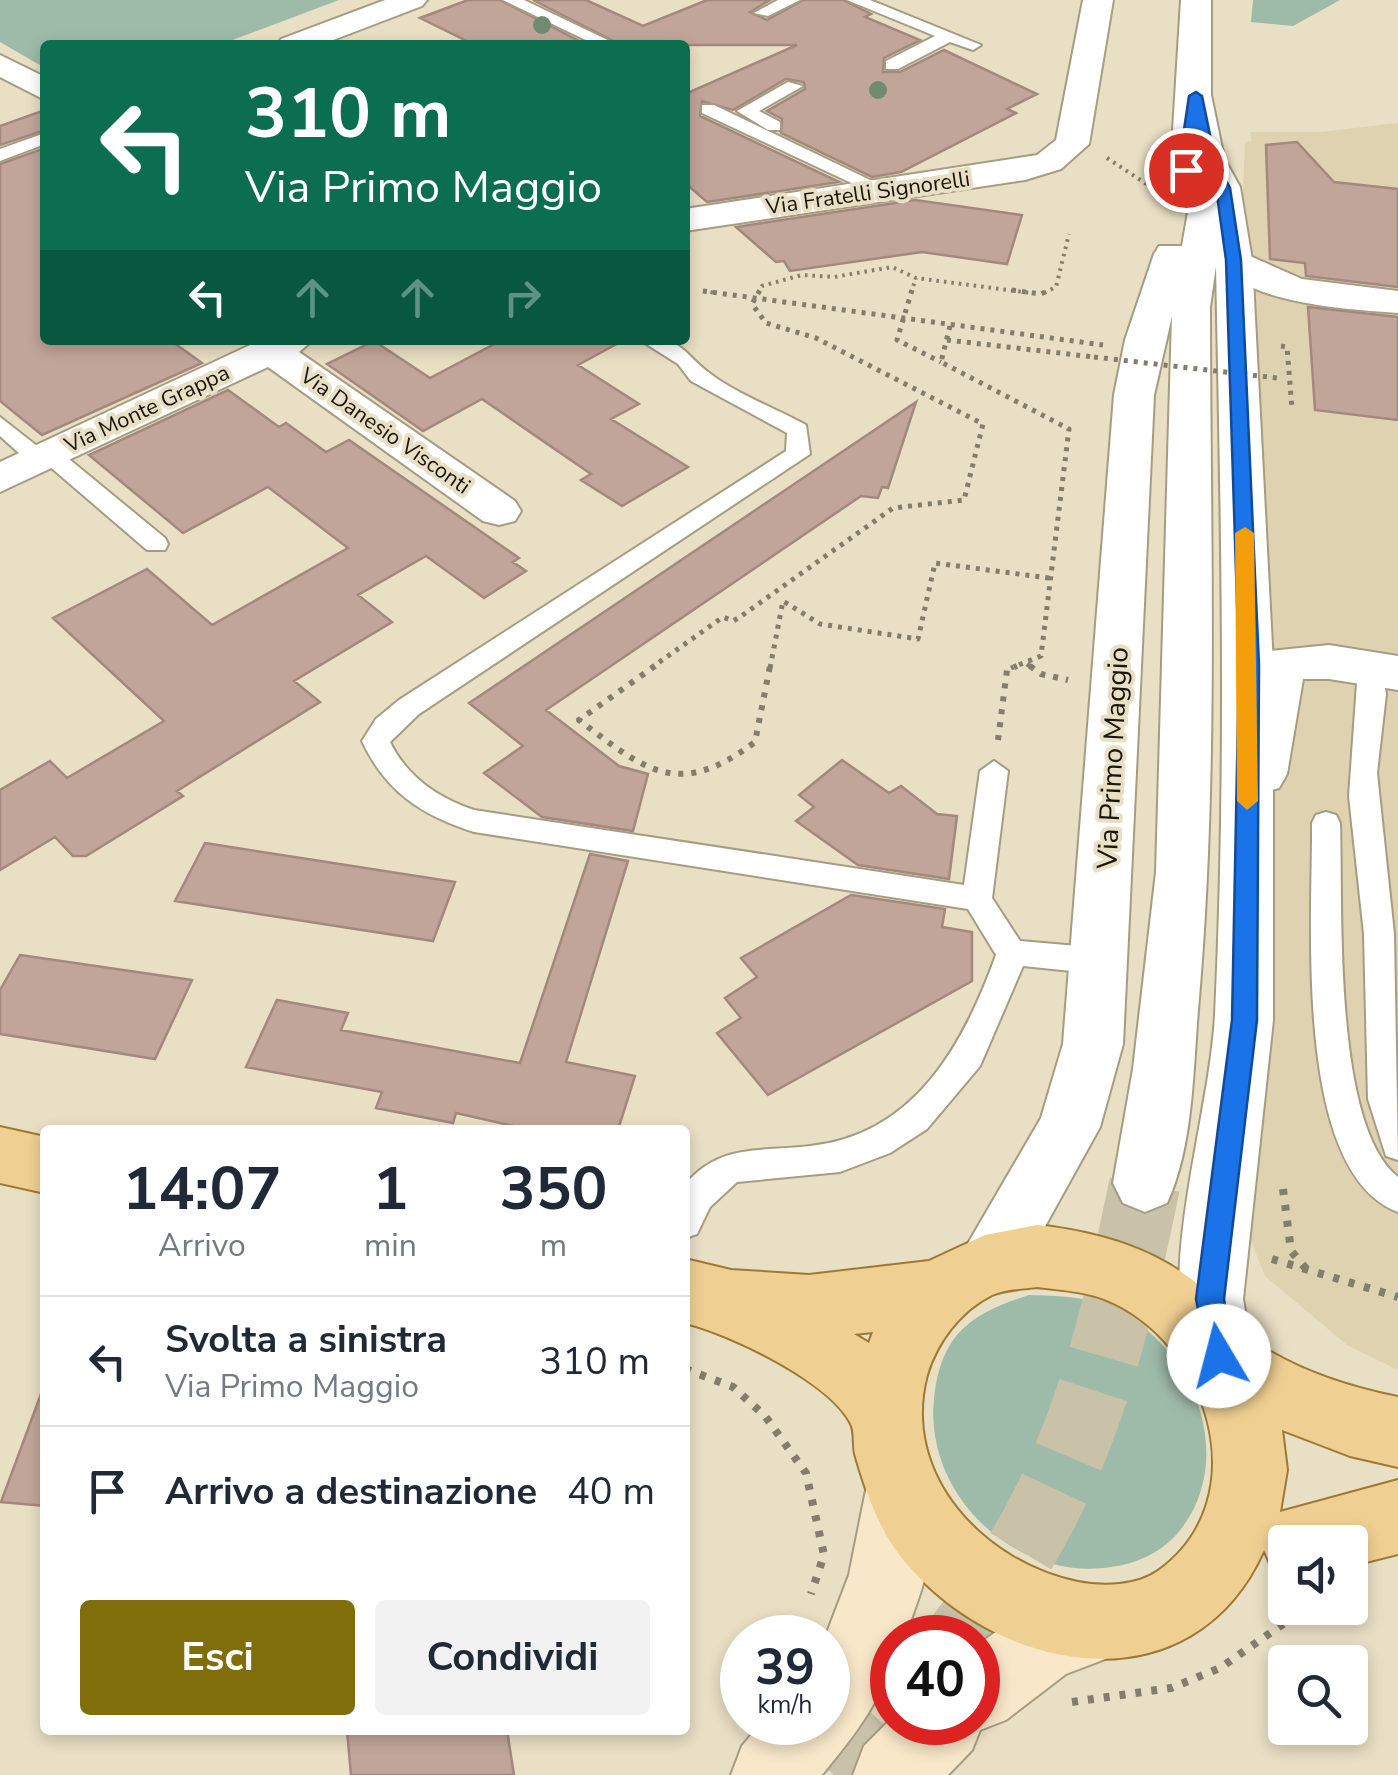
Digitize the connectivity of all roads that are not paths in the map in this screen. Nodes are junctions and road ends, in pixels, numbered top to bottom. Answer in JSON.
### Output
{"nodes":[{"id":1,"x":412,"y":0,"type":"edge"},
{"id":2,"x":512,"y":0,"type":"edge"},
{"id":3,"x":792,"y":0,"type":"edge"},
{"id":4,"x":855,"y":0,"type":"edge"},
{"id":5,"x":1098,"y":0,"type":"edge"},
{"id":6,"x":1196,"y":0,"type":"edge"},
{"id":7,"x":762,"y":14,"type":"dead end"},
{"id":8,"x":949,"y":36,"type":"junction"},
{"id":9,"x":305,"y":40,"type":"edge"},
{"id":10,"x":599,"y":40,"type":"edge"},
{"id":11,"x":972,"y":45,"type":"dead end"},
{"id":12,"x":0,"y":64,"type":"edge"},
{"id":13,"x":892,"y":65,"type":"dead end"},
{"id":14,"x":794,"y":86,"type":"dead end"},
{"id":15,"x":40,"y":87,"type":"edge"},
{"id":16,"x":1196,"y":96,"type":"junction"},
{"id":17,"x":708,"y":109,"type":"dead end"},
{"id":18,"x":40,"y":140,"type":"edge"},
{"id":19,"x":0,"y":154,"type":"edge"},
{"id":20,"x":1208,"y":159,"type":"junction"},
{"id":21,"x":834,"y":168,"type":"junction"},
{"id":22,"x":884,"y":191,"type":"junction"},
{"id":23,"x":690,"y":219,"type":"edge"},
{"id":24,"x":1178,"y":232,"type":"junction"},
{"id":25,"x":1234,"y":260,"type":"junction"},
{"id":26,"x":1351,"y":298,"type":"junction"},
{"id":27,"x":1398,"y":302,"type":"edge"},
{"id":28,"x":1214,"y":315,"type":"junction"},
{"id":29,"x":282,"y":345,"type":"edge"},
{"id":30,"x":660,"y":345,"type":"edge"},
{"id":31,"x":0,"y":424,"type":"edge"},
{"id":32,"x":45,"y":458,"type":"junction"},
{"id":33,"x":0,"y":479,"type":"edge"},
{"id":34,"x":499,"y":511,"type":"dead end"},
{"id":35,"x":156,"y":544,"type":"dead end"},
{"id":36,"x":1384,"y":671,"type":"edge"},
{"id":37,"x":994,"y":771,"type":"road end"},
{"id":38,"x":1326,"y":823,"type":"dead end"},
{"id":39,"x":1247,"y":866,"type":"junction"},
{"id":40,"x":978,"y":899,"type":"junction"},
{"id":41,"x":1012,"y":954,"type":"junction"},
{"id":42,"x":1102,"y":961,"type":"junction"},
{"id":43,"x":1398,"y":1145,"type":"edge"},
{"id":44,"x":0,"y":1155,"type":"edge"},
{"id":45,"x":40,"y":1163,"type":"edge"},
{"id":46,"x":1145,"y":1182,"type":"tunnel mouth"},
{"id":47,"x":1398,"y":1196,"type":"edge"},
{"id":48,"x":690,"y":1208,"type":"edge"},
{"id":49,"x":964,"y":1278,"type":"junction"},
{"id":50,"x":708,"y":1296,"type":"edge"},
{"id":51,"x":1219,"y":1356,"type":"junction"},
{"id":52,"x":886,"y":1410,"type":"junction"},
{"id":53,"x":1398,"y":1432,"type":"edge"},
{"id":54,"x":902,"y":1490,"type":"junction"},
{"id":55,"x":1398,"y":1517,"type":"edge"},
{"id":56,"x":1366,"y":1525,"type":"edge"},
{"id":57,"x":1251,"y":1558,"type":"edge"},
{"id":58,"x":1102,"y":1623,"type":"junction"},
{"id":59,"x":850,"y":1673,"type":"edge"},
{"id":60,"x":1000,"y":1676,"type":"edge"},
{"id":61,"x":795,"y":1745,"type":"edge"},
{"id":62,"x":922,"y":1745,"type":"edge"},
{"id":63,"x":771,"y":1775,"type":"edge"},
{"id":64,"x":893,"y":1775,"type":"edge"}],
"edges":[{"from":1,"to":9,"type":"street"},
{"from":2,"to":10,"type":"lane"},
{"from":3,"to":7,"type":"lane"},
{"from":4,"to":8,"type":"lane"},
{"from":5,"to":22,"type":"street","name":"Via Fratelli Signorelli"},
{"from":6,"to":16,"type":"street","name":"Via Primo Maggio"},
{"from":8,"to":11,"type":"lane"},
{"from":8,"to":13,"type":"lane"},
{"from":12,"to":15,"type":"street"},
{"from":14,"to":21,"type":"lane"},
{"from":16,"to":20,"type":"street","name":"Via Primo Maggio"},
{"from":16,"to":24,"type":"street","name":"Via Primo Maggio"},
{"from":17,"to":21,"type":"lane"},
{"from":18,"to":19,"type":"lane"},
{"from":20,"to":25,"type":"street","name":"Via Primo Maggio"},
{"from":20,"to":28,"type":"street","name":"Via Primo Maggio"},
{"from":21,"to":22,"type":"lane"},
{"from":22,"to":23,"type":"street","name":"Via Fratelli Signorelli"},
{"from":24,"to":28,"type":"street","name":"Via Primo Maggio"},
{"from":24,"to":42,"type":"street","name":"Via Primo Maggio"},
{"from":25,"to":26,"type":"street"},
{"from":25,"to":28,"type":"street","name":"Via Primo Maggio"},
{"from":26,"to":27,"type":"street"},
{"from":26,"to":28,"type":"street"},
{"from":28,"to":39,"type":"street","name":"Via Primo Maggio"},
{"from":28,"to":46,"type":"street","name":"Via Primo Maggio"},
{"from":29,"to":32,"type":"street","name":"Via Monte Grappa"},
{"from":29,"to":34,"type":"street","name":"Via Danesio Visconti"},
{"from":30,"to":40,"type":"lane"},
{"from":31,"to":32,"type":"lane"},
{"from":32,"to":33,"type":"street","name":"Via Monte Grappa"},
{"from":32,"to":35,"type":"lane"},
{"from":36,"to":39,"type":"street"},
{"from":36,"to":43,"type":"lane"},
{"from":37,"to":40,"type":"lane"},
{"from":38,"to":47,"type":"lane"},
{"from":39,"to":51,"type":"street","name":"Via Primo Maggio"},
{"from":40,"to":41,"type":"lane"},
{"from":41,"to":42,"type":"lane"},
{"from":41,"to":48,"type":"lane"},
{"from":42,"to":49,"type":"street","name":"Via Primo Maggio"},
{"from":44,"to":45,"type":"main road"},
{"from":49,"to":50,"type":"main road"},
{"from":49,"to":51,"type":"main road"},
{"from":49,"to":52,"type":"main road"},
{"from":50,"to":52,"type":"main road"},
{"from":51,"to":53,"type":"main road"},
{"from":51,"to":57,"type":"main road"},
{"from":52,"to":54,"type":"main road"},
{"from":54,"to":58,"type":"main road"},
{"from":54,"to":59,"type":"main road"},
{"from":55,"to":56,"type":"main road"},
{"from":57,"to":58,"type":"main road"},
{"from":58,"to":60,"type":"main road"},
{"from":61,"to":63,"type":"main road"},
{"from":62,"to":64,"type":"main road"}]}
